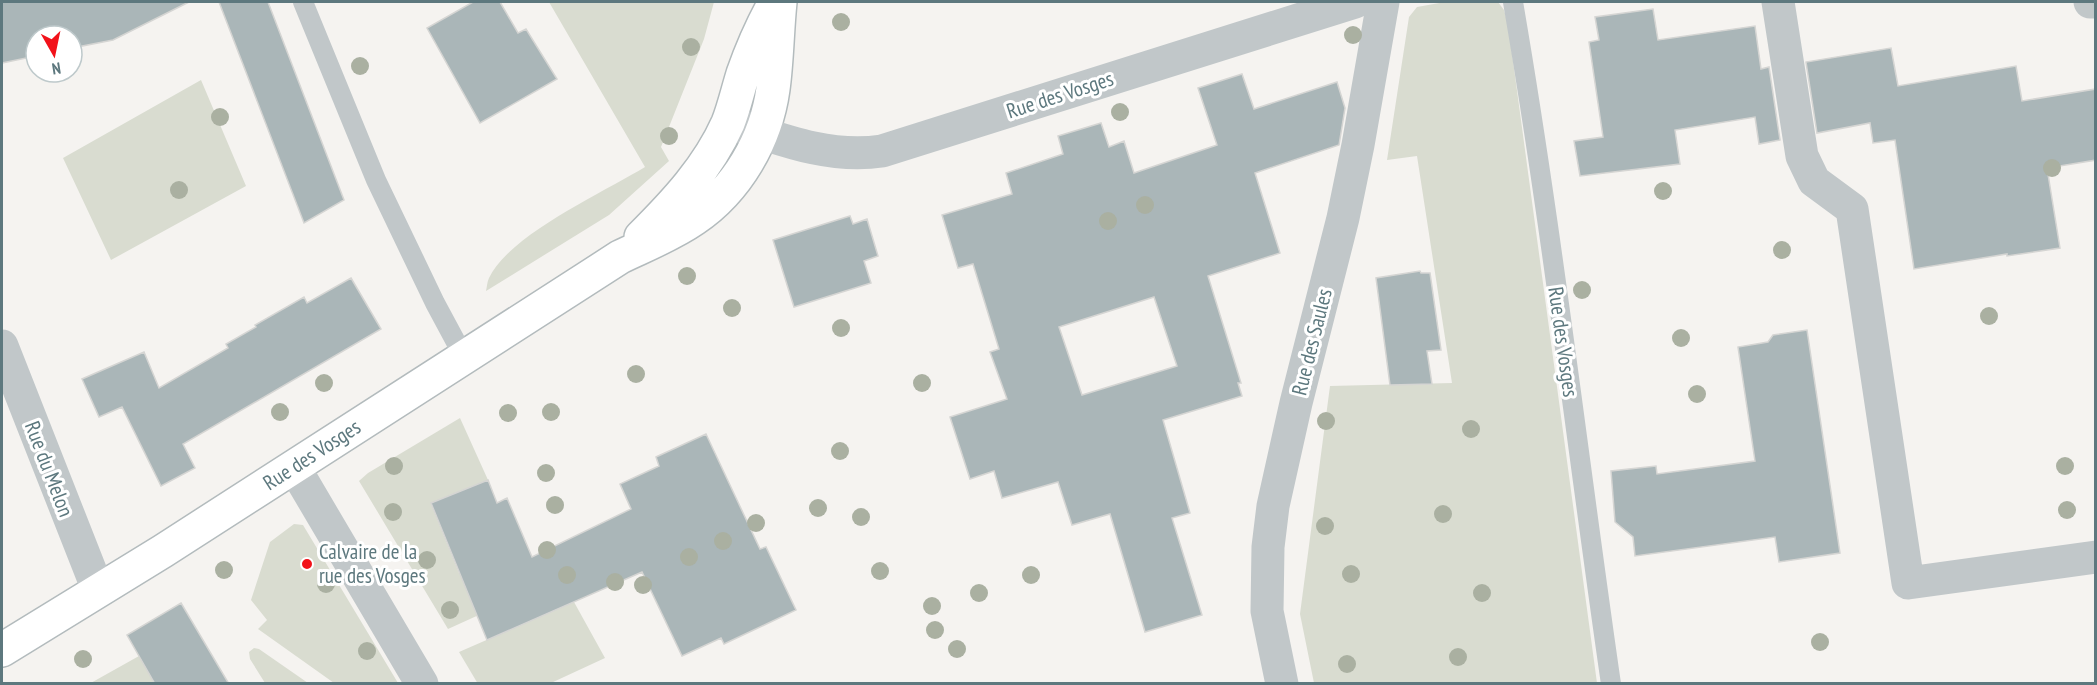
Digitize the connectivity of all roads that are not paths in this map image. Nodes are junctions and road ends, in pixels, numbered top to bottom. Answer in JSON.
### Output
{"nodes":[{"id":1,"x":303,"y":2,"type":"edge"},
{"id":2,"x":775,"y":2,"type":"edge"},
{"id":3,"x":780,"y":2,"type":"edge"},
{"id":4,"x":1355,"y":2,"type":"edge"},
{"id":5,"x":1383,"y":2,"type":"edge"},
{"id":6,"x":1513,"y":2,"type":"edge"},
{"id":7,"x":1778,"y":2,"type":"edge"},
{"id":8,"x":2090,"y":2,"type":"edge"},
{"id":9,"x":2096,"y":2,"type":"edge"},
{"id":10,"x":728,"y":122,"type":"junction"},
{"id":11,"x":762,"y":134,"type":"junction"},
{"id":12,"x":620,"y":257,"type":"junction"},
{"id":13,"x":2,"y":346,"type":"edge"},
{"id":14,"x":464,"y":357,"type":"junction"},
{"id":15,"x":294,"y":467,"type":"junction"},
{"id":16,"x":2096,"y":557,"type":"edge"},
{"id":17,"x":98,"y":590,"type":"junction"},
{"id":18,"x":2,"y":650,"type":"edge"},
{"id":19,"x":422,"y":684,"type":"edge"},
{"id":20,"x":1282,"y":684,"type":"edge"},
{"id":21,"x":1611,"y":684,"type":"edge"}],
"edges":[{"from":1,"to":14,"type":"lane"},
{"from":2,"to":10,"type":"main road"},
{"from":3,"to":11,"type":"main road"},
{"from":4,"to":11,"type":"street","name":"Rue des Vosges"},
{"from":5,"to":20,"type":"street","name":"Rue des Saules"},
{"from":6,"to":21,"type":"lane","name":"Rue des Vosges"},
{"from":7,"to":16,"type":"street"},
{"from":8,"to":9,"type":"street"},
{"from":10,"to":11,"type":"street","name":"Rue des Vosges"},
{"from":10,"to":12,"type":"main road","name":"Rue des Vosges"},
{"from":11,"to":12,"type":"main road","name":"Rue des Vosges"},
{"from":12,"to":14,"type":"main road","name":"Rue des Vosges"},
{"from":13,"to":17,"type":"street","name":"Rue du Melon"},
{"from":14,"to":15,"type":"main road","name":"Rue des Vosges"},
{"from":15,"to":17,"type":"main road","name":"Rue des Vosges"},
{"from":15,"to":19,"type":"street"},
{"from":17,"to":18,"type":"main road","name":"Rue des Vosges"}]}
